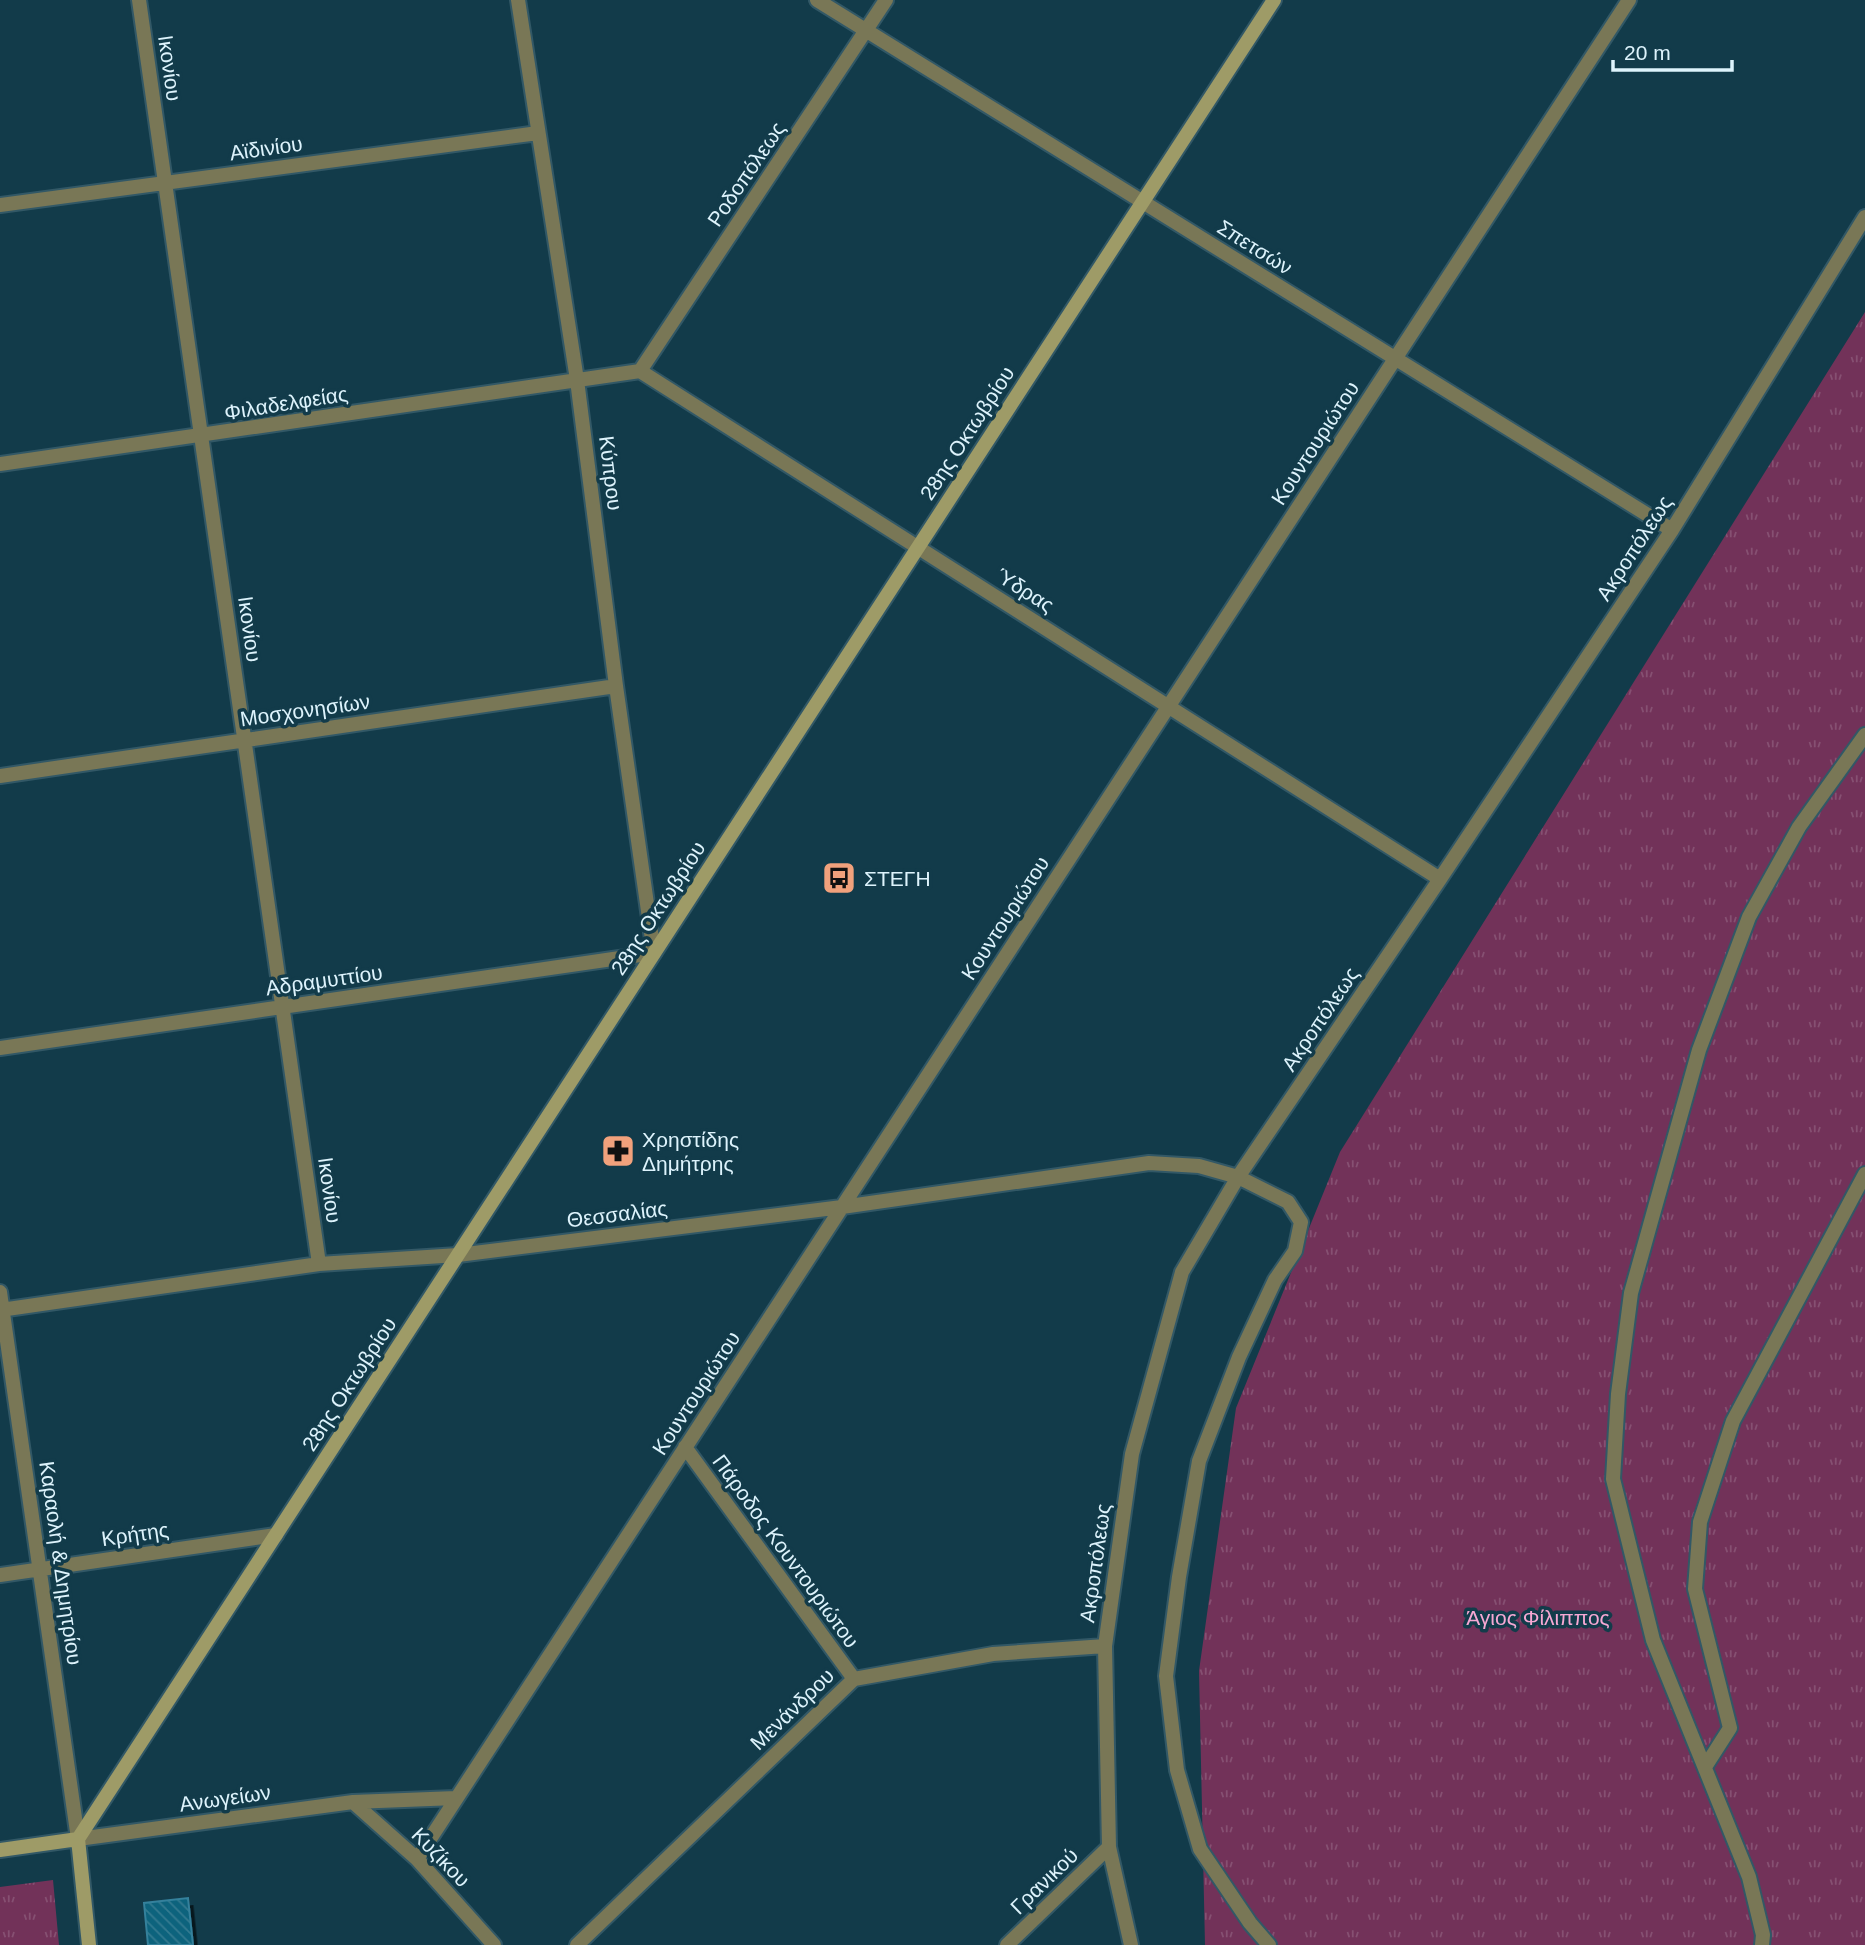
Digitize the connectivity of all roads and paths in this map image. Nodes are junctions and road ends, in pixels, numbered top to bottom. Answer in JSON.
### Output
{"nodes":[{"id":1,"x":139,"y":0,"type":"edge"},
{"id":2,"x":518,"y":0,"type":"edge"},
{"id":3,"x":817,"y":0,"type":"edge"},
{"id":4,"x":886,"y":0,"type":"edge"},
{"id":5,"x":1274,"y":0,"type":"edge"},
{"id":6,"x":1629,"y":0,"type":"edge"},
{"id":7,"x":866,"y":31,"type":"junction"},
{"id":8,"x":538,"y":132,"type":"junction"},
{"id":9,"x":165,"y":182,"type":"junction"},
{"id":10,"x":1142,"y":202,"type":"junction"},
{"id":11,"x":0,"y":205,"type":"edge"},
{"id":12,"x":1865,"y":217,"type":"edge"},
{"id":13,"x":1395,"y":358,"type":"junction"},
{"id":14,"x":640,"y":371,"type":"junction"},
{"id":15,"x":578,"y":380,"type":"junction"},
{"id":16,"x":201,"y":437,"type":"junction"},
{"id":17,"x":0,"y":464,"type":"edge"},
{"id":18,"x":1672,"y":530,"type":"junction"},
{"id":19,"x":918,"y":548,"type":"junction"},
{"id":20,"x":617,"y":686,"type":"junction"},
{"id":21,"x":1168,"y":706,"type":"junction"},
{"id":22,"x":1865,"y":735,"type":"edge"},
{"id":23,"x":244,"y":740,"type":"junction"},
{"id":24,"x":0,"y":776,"type":"edge"},
{"id":25,"x":1440,"y":879,"type":"junction"},
{"id":26,"x":654,"y":953,"type":"junction"},
{"id":27,"x":282,"y":1007,"type":"junction"},
{"id":28,"x":0,"y":1048,"type":"edge"},
{"id":29,"x":1865,"y":1174,"type":"edge"},
{"id":30,"x":1238,"y":1177,"type":"junction"},
{"id":31,"x":842,"y":1207,"type":"junction"},
{"id":32,"x":458,"y":1255,"type":"junction"},
{"id":33,"x":319,"y":1264,"type":"junction"},
{"id":34,"x":0,"y":1292,"type":"edge"},
{"id":35,"x":1,"y":1310,"type":"edge"},
{"id":36,"x":685,"y":1447,"type":"junction"},
{"id":37,"x":276,"y":1535,"type":"junction"},
{"id":38,"x":41,"y":1569,"type":"junction"},
{"id":39,"x":0,"y":1575,"type":"edge"},
{"id":40,"x":1105,"y":1646,"type":"junction"},
{"id":41,"x":854,"y":1679,"type":"junction"},
{"id":42,"x":1705,"y":1767,"type":"junction"},
{"id":43,"x":456,"y":1798,"type":"junction"},
{"id":44,"x":353,"y":1802,"type":"junction"},
{"id":45,"x":78,"y":1839,"type":"junction"},
{"id":46,"x":1110,"y":1847,"type":"junction"},
{"id":47,"x":0,"y":1850,"type":"edge"},
{"id":48,"x":417,"y":1859,"type":"junction"},
{"id":49,"x":89,"y":1945,"type":"edge"},
{"id":50,"x":495,"y":1945,"type":"edge"},
{"id":51,"x":577,"y":1945,"type":"edge"},
{"id":52,"x":1007,"y":1945,"type":"edge"},
{"id":53,"x":1131,"y":1945,"type":"edge"},
{"id":54,"x":1269,"y":1945,"type":"edge"},
{"id":55,"x":1762,"y":1945,"type":"edge"}],
"edges":[{"from":1,"to":9,"type":"street","name":"Ικονίου"},
{"from":2,"to":8,"type":"street","name":"Κύπρου"},
{"from":3,"to":7,"type":"street","name":"Σπετσών"},
{"from":4,"to":7,"type":"street","name":"Ροδοπόλεως"},
{"from":5,"to":10,"type":"main road","name":"28ης Οκτωβρίου"},
{"from":6,"to":13,"type":"street","name":"Κουντουριώτου"},
{"from":7,"to":10,"type":"street","name":"Σπετσών"},
{"from":7,"to":14,"type":"street","name":"Ροδοπόλεως"},
{"from":8,"to":9,"type":"street","name":"Αϊδινίου"},
{"from":8,"to":15,"type":"street","name":"Κύπρου"},
{"from":9,"to":11,"type":"street","name":"Αϊδινίου"},
{"from":9,"to":16,"type":"street","name":"Ικονίου"},
{"from":10,"to":13,"type":"street","name":"Σπετσών"},
{"from":10,"to":19,"type":"main road","name":"28ης Οκτωβρίου"},
{"from":12,"to":18,"type":"street","name":"Ακροπόλεως"},
{"from":13,"to":18,"type":"street","name":"Σπετσών"},
{"from":13,"to":21,"type":"street","name":"Κουντουριώτου"},
{"from":14,"to":15,"type":"street"},
{"from":14,"to":19,"type":"street","name":"Ύδρας"},
{"from":15,"to":16,"type":"street","name":"Φιλαδελφείας"},
{"from":15,"to":20,"type":"street","name":"Κύπρου"},
{"from":16,"to":17,"type":"street","name":"Φιλαδελφείας"},
{"from":16,"to":23,"type":"street","name":"Ικονίου"},
{"from":18,"to":25,"type":"street","name":"Ακροπόλεως"},
{"from":19,"to":21,"type":"street","name":"Ύδρας"},
{"from":19,"to":26,"type":"main road","name":"28ης Οκτωβρίου"},
{"from":20,"to":23,"type":"street","name":"Μοσχονησίων"},
{"from":20,"to":26,"type":"street","name":"Κύπρου"},
{"from":21,"to":25,"type":"street","name":"Ύδρας"},
{"from":21,"to":31,"type":"street","name":"Κουντουριώτου"},
{"from":22,"to":42,"type":"street"},
{"from":23,"to":24,"type":"street","name":"Μοσχονησίων"},
{"from":23,"to":27,"type":"street","name":"Ικονίου"},
{"from":25,"to":30,"type":"street","name":"Ακροπόλεως"},
{"from":26,"to":27,"type":"street","name":"Αδραμυττίου"},
{"from":26,"to":32,"type":"main road","name":"28ης Οκτωβρίου"},
{"from":27,"to":28,"type":"street","name":"Αδραμυττίου"},
{"from":27,"to":33,"type":"street","name":"Ικονίου"},
{"from":29,"to":42,"type":"street"},
{"from":30,"to":31,"type":"street","name":"Θεσσαλίας"},
{"from":30,"to":40,"type":"street","name":"Ακροπόλεως"},
{"from":30,"to":54,"type":"street","name":"Θεσσαλίας"},
{"from":31,"to":32,"type":"street","name":"Θεσσαλίας"},
{"from":31,"to":36,"type":"street","name":"Κουντουριώτου"},
{"from":32,"to":33,"type":"street","name":"Θεσσαλίας"},
{"from":32,"to":37,"type":"main road","name":"28ης Οκτωβρίου"},
{"from":33,"to":35,"type":"street","name":"Θεσσαλίας"},
{"from":34,"to":35,"type":"street","name":"Καραολή & Δημητρίου"},
{"from":35,"to":38,"type":"street","name":"Καραολή & Δημητρίου"},
{"from":36,"to":41,"type":"street","name":"Πάροδος Κουντουριώτου"},
{"from":36,"to":43,"type":"street","name":"Κουντουριώτου"},
{"from":37,"to":38,"type":"street","name":"Κρήτης"},
{"from":37,"to":45,"type":"main road","name":"28ης Οκτωβρίου"},
{"from":38,"to":39,"type":"street","name":"Κρήτης"},
{"from":38,"to":45,"type":"street","name":"Καραολή & Δημητρίου"},
{"from":40,"to":41,"type":"street","name":"Μενάνδρου"},
{"from":40,"to":46,"type":"street","name":"Ακροπόλεως"},
{"from":41,"to":51,"type":"street","name":"Μενάνδρου"},
{"from":42,"to":55,"type":"street"},
{"from":43,"to":44,"type":"street","name":"Ανωγείων"},
{"from":43,"to":48,"type":"street","name":"Κουντουριώτου"},
{"from":44,"to":45,"type":"street","name":"Ανωγείων"},
{"from":44,"to":48,"type":"street","name":"Κυζίκου"},
{"from":45,"to":47,"type":"main road","name":"Ανωγείων"},
{"from":45,"to":49,"type":"main road"},
{"from":46,"to":52,"type":"street","name":"Γρανικού"},
{"from":46,"to":53,"type":"street","name":"Ακροπόλεως"},
{"from":48,"to":50,"type":"street","name":"Κυζίκου"}]}
